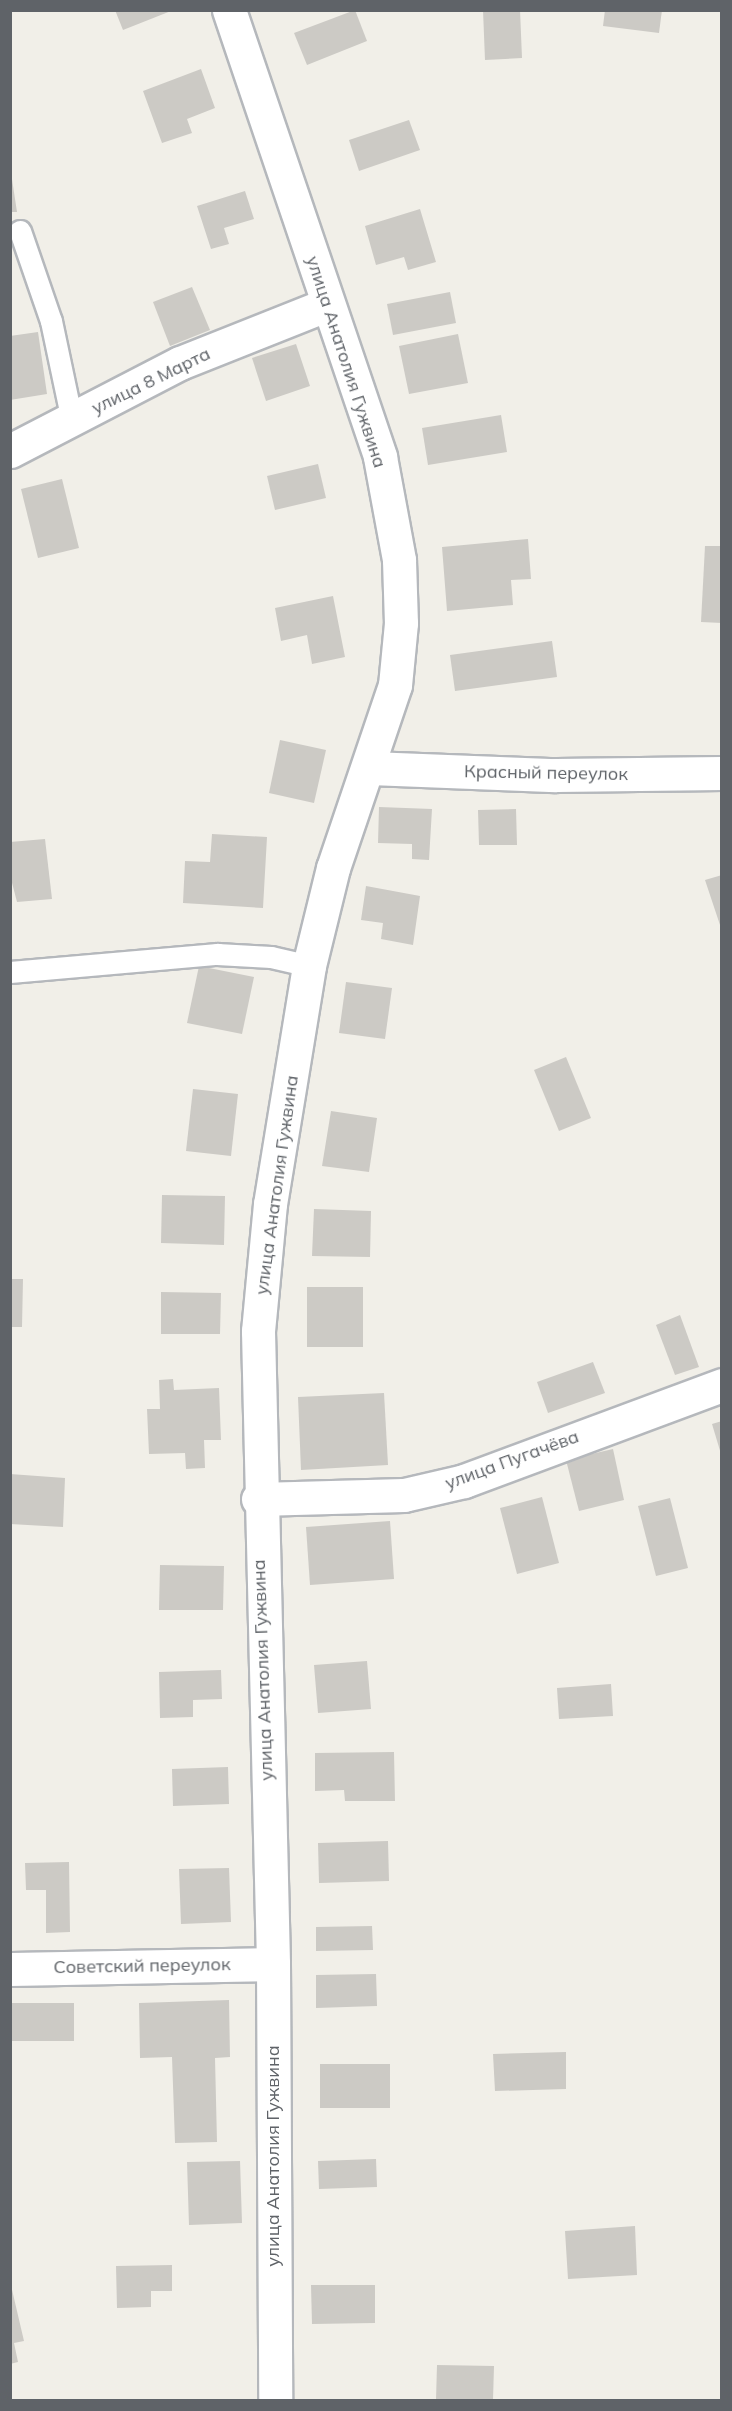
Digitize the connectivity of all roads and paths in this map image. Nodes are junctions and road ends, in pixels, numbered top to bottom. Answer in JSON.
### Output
{"nodes":[{"id":1,"x":229,"y":10,"type":"edge"},
{"id":2,"x":20,"y":231,"type":"dead end"},
{"id":3,"x":328,"y":304,"type":"junction"},
{"id":4,"x":72,"y":421,"type":"junction"},
{"id":5,"x":10,"y":451,"type":"edge"},
{"id":6,"x":370,"y":768,"type":"junction"},
{"id":7,"x":719,"y":772,"type":"edge"},
{"id":8,"x":309,"y":966,"type":"junction"},
{"id":9,"x":10,"y":972,"type":"edge"},
{"id":10,"x":722,"y":1385,"type":"edge"},
{"id":11,"x":258,"y":1499,"type":"junction"},
{"id":12,"x":273,"y":1964,"type":"junction"},
{"id":13,"x":10,"y":1969,"type":"edge"},
{"id":14,"x":274,"y":2400,"type":"edge"}],
"edges":[{"from":1,"to":3,"type":"street","name":"улица Анатолия Гужвина"},
{"from":2,"to":4,"type":"lane"},
{"from":3,"to":4,"type":"street","name":"улица 8 Марта"},
{"from":3,"to":6,"type":"street","name":"улица Анатолия Гужвина"},
{"from":4,"to":5,"type":"street","name":"улица 8 Марта"},
{"from":6,"to":7,"type":"street","name":"Красный переулок"},
{"from":6,"to":8,"type":"street","name":"улица Анатолия Гужвина"},
{"from":8,"to":9,"type":"lane"},
{"from":8,"to":11,"type":"street","name":"улица Анатолия Гужвина"},
{"from":10,"to":11,"type":"street","name":"улица Пугачёва"},
{"from":11,"to":12,"type":"street","name":"улица Анатолия Гужвина"},
{"from":12,"to":13,"type":"street","name":"Советский переулок"},
{"from":12,"to":14,"type":"street","name":"улица Анатолия Гужвина"}]}
